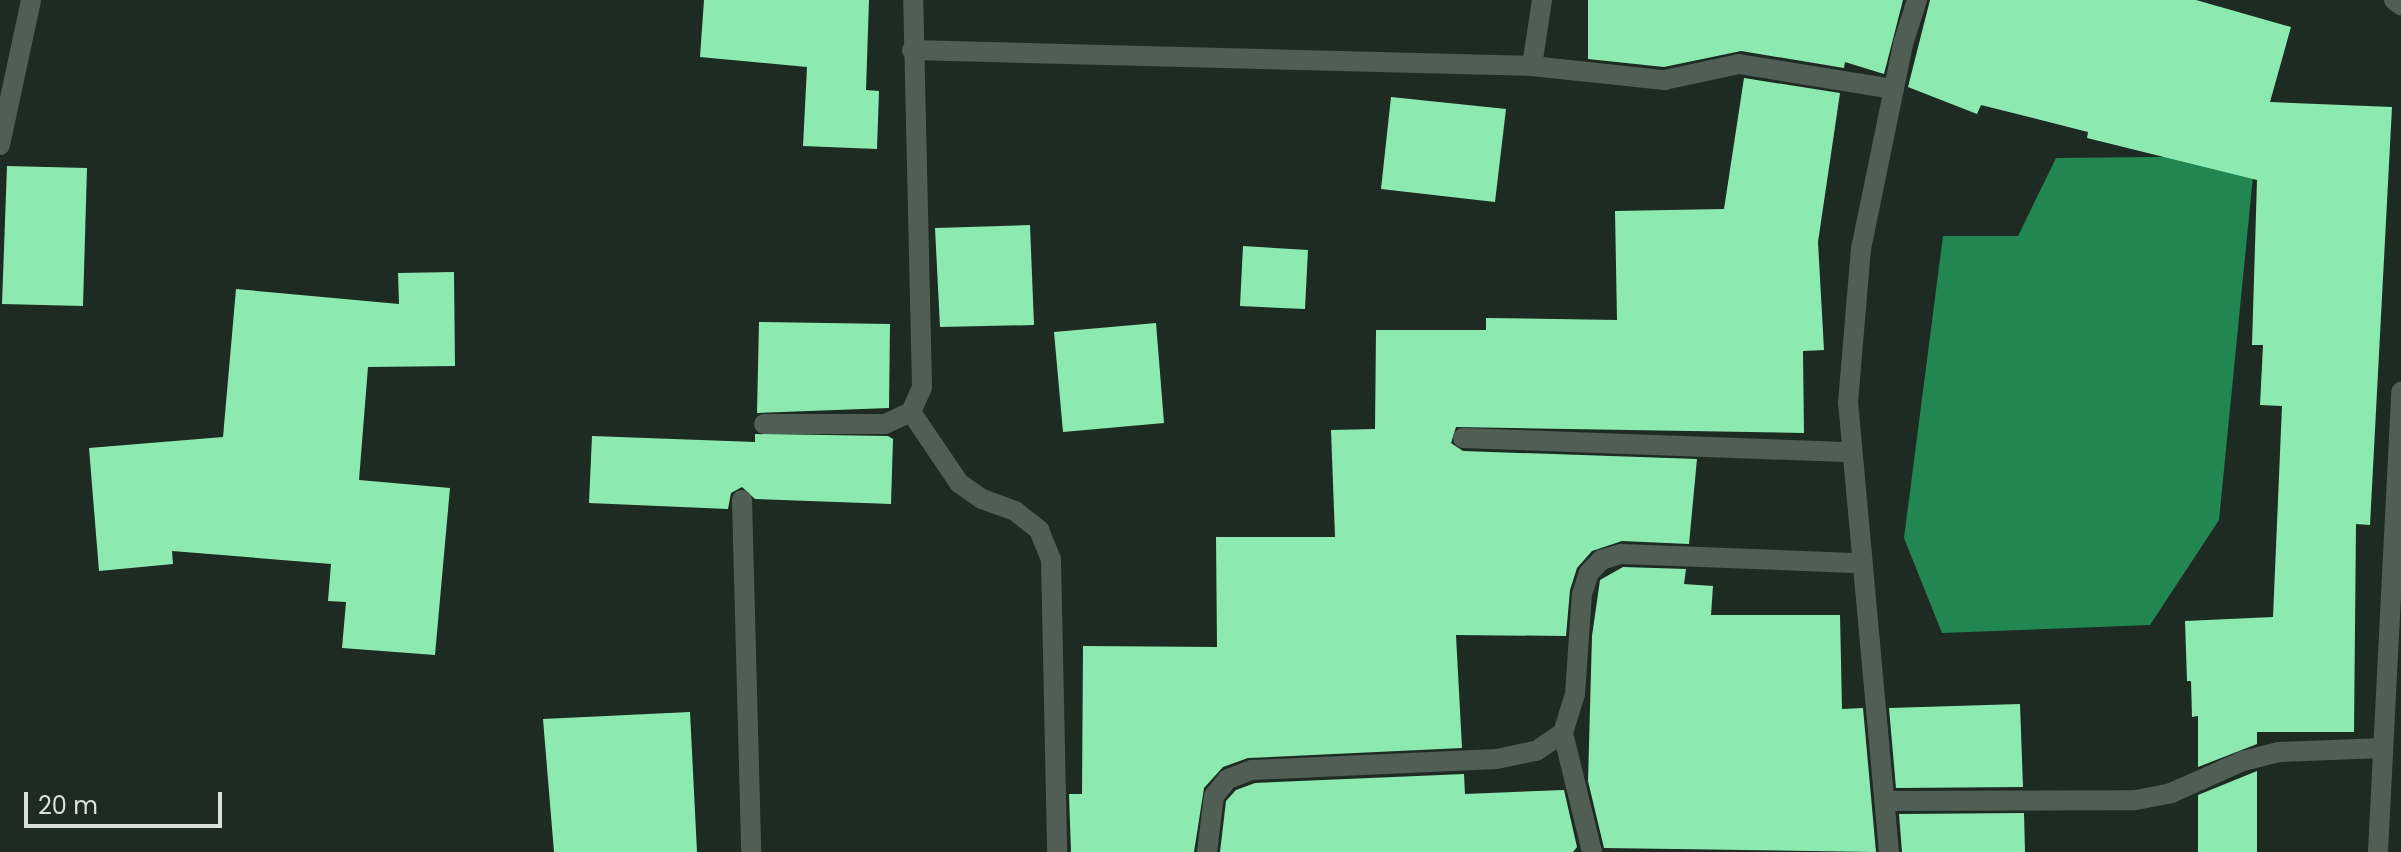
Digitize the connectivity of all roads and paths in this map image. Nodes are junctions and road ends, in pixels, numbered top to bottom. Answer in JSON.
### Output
{"nodes":[{"id":1,"x":31,"y":0,"type":"edge"},
{"id":2,"x":913,"y":0,"type":"edge"},
{"id":3,"x":1542,"y":0,"type":"edge"},
{"id":4,"x":1917,"y":0,"type":"edge"},
{"id":5,"x":2394,"y":0,"type":"edge"},
{"id":6,"x":2401,"y":5,"type":"edge"},
{"id":7,"x":912,"y":50,"type":"junction"},
{"id":8,"x":1532,"y":66,"type":"junction"},
{"id":9,"x":1894,"y":89,"type":"junction"},
{"id":10,"x":0,"y":145,"type":"edge"},
{"id":11,"x":2401,"y":392,"type":"edge"},
{"id":12,"x":911,"y":412,"type":"junction"},
{"id":13,"x":764,"y":424,"type":"dead end"},
{"id":14,"x":1463,"y":438,"type":"dead end"},
{"id":15,"x":1851,"y":452,"type":"junction"},
{"id":16,"x":742,"y":500,"type":"dead end"},
{"id":17,"x":1859,"y":563,"type":"junction"},
{"id":18,"x":2395,"y":656,"type":"edge"},
{"id":19,"x":1563,"y":733,"type":"junction"},
{"id":20,"x":2383,"y":748,"type":"junction"},
{"id":21,"x":1888,"y":801,"type":"junction"},
{"id":22,"x":751,"y":852,"type":"edge"},
{"id":23,"x":1057,"y":852,"type":"edge"},
{"id":24,"x":1207,"y":852,"type":"edge"},
{"id":25,"x":1592,"y":852,"type":"edge"},
{"id":26,"x":1889,"y":852,"type":"edge"},
{"id":27,"x":2378,"y":852,"type":"edge"}],
"edges":[{"from":1,"to":10,"type":"street"},
{"from":2,"to":7,"type":"street"},
{"from":3,"to":8,"type":"street"},
{"from":4,"to":9,"type":"street"},
{"from":5,"to":6,"type":"street"},
{"from":7,"to":8,"type":"street"},
{"from":7,"to":12,"type":"street"},
{"from":8,"to":9,"type":"street"},
{"from":9,"to":15,"type":"street"},
{"from":11,"to":18,"type":"street"},
{"from":12,"to":13,"type":"street"},
{"from":12,"to":23,"type":"street"},
{"from":14,"to":15,"type":"street"},
{"from":15,"to":17,"type":"street"},
{"from":16,"to":22,"type":"street"},
{"from":17,"to":19,"type":"street"},
{"from":17,"to":21,"type":"street"},
{"from":18,"to":20,"type":"street"},
{"from":19,"to":24,"type":"street"},
{"from":19,"to":25,"type":"street"},
{"from":20,"to":21,"type":"street"},
{"from":20,"to":27,"type":"street"},
{"from":21,"to":26,"type":"street"}]}
